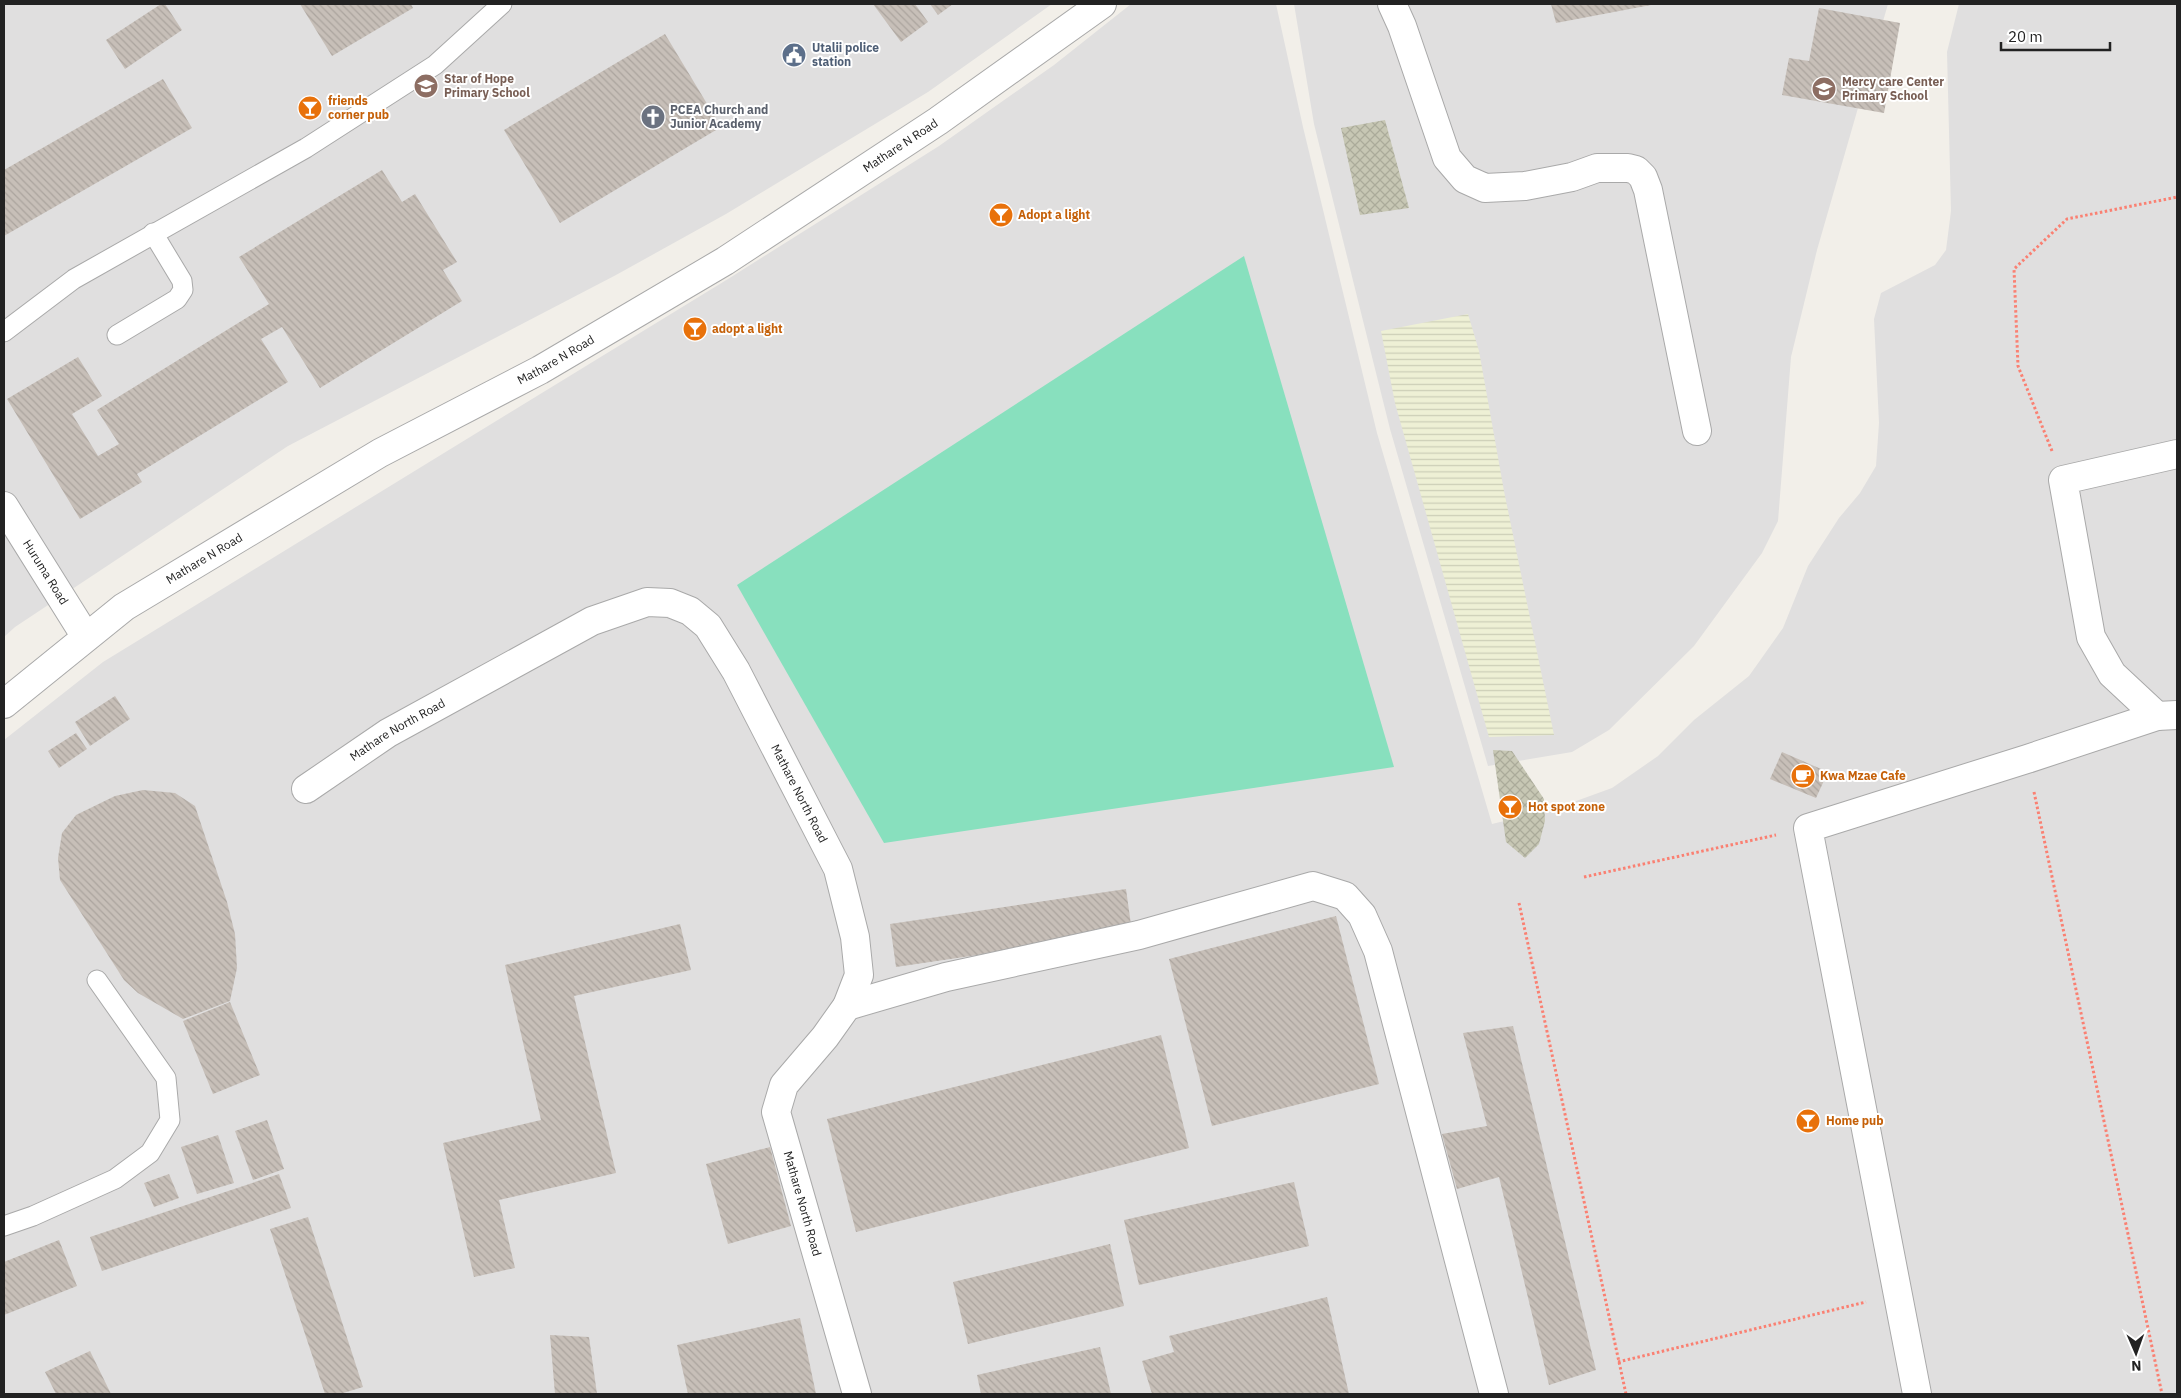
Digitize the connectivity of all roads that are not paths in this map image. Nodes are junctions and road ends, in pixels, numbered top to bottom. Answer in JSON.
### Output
{"nodes":[{"id":1,"x":502,"y":4,"type":"edge"},
{"id":2,"x":1102,"y":4,"type":"edge"},
{"id":3,"x":1392,"y":4,"type":"edge"},
{"id":4,"x":153,"y":234,"type":"junction"},
{"id":5,"x":4,"y":332,"type":"edge"},
{"id":6,"x":116,"y":335,"type":"dead end"},
{"id":7,"x":1697,"y":431,"type":"dead end"},
{"id":8,"x":2177,"y":454,"type":"edge"},
{"id":9,"x":4,"y":506,"type":"edge"},
{"id":10,"x":86,"y":637,"type":"junction"},
{"id":11,"x":4,"y":704,"type":"edge"},
{"id":12,"x":2167,"y":715,"type":"edge"},
{"id":13,"x":306,"y":789,"type":"dead end"},
{"id":14,"x":97,"y":980,"type":"dead end"},
{"id":15,"x":847,"y":1006,"type":"junction"},
{"id":16,"x":4,"y":1226,"type":"edge"},
{"id":17,"x":858,"y":1394,"type":"edge"},
{"id":18,"x":1494,"y":1394,"type":"edge"},
{"id":19,"x":1917,"y":1394,"type":"edge"}],
"edges":[{"from":1,"to":4,"type":"lane"},
{"from":2,"to":10,"type":"street","name":"Mathare N Road"},
{"from":3,"to":7,"type":"street"},
{"from":4,"to":5,"type":"lane"},
{"from":4,"to":6,"type":"lane"},
{"from":8,"to":12,"type":"street"},
{"from":9,"to":10,"type":"street","name":"Huruma Road"},
{"from":10,"to":11,"type":"street","name":"Mathare N Road"},
{"from":12,"to":19,"type":"street"},
{"from":13,"to":15,"type":"street","name":"Mathare North Road"},
{"from":14,"to":16,"type":"lane"},
{"from":15,"to":17,"type":"street","name":"Mathare North Road"},
{"from":15,"to":18,"type":"street"}]}
